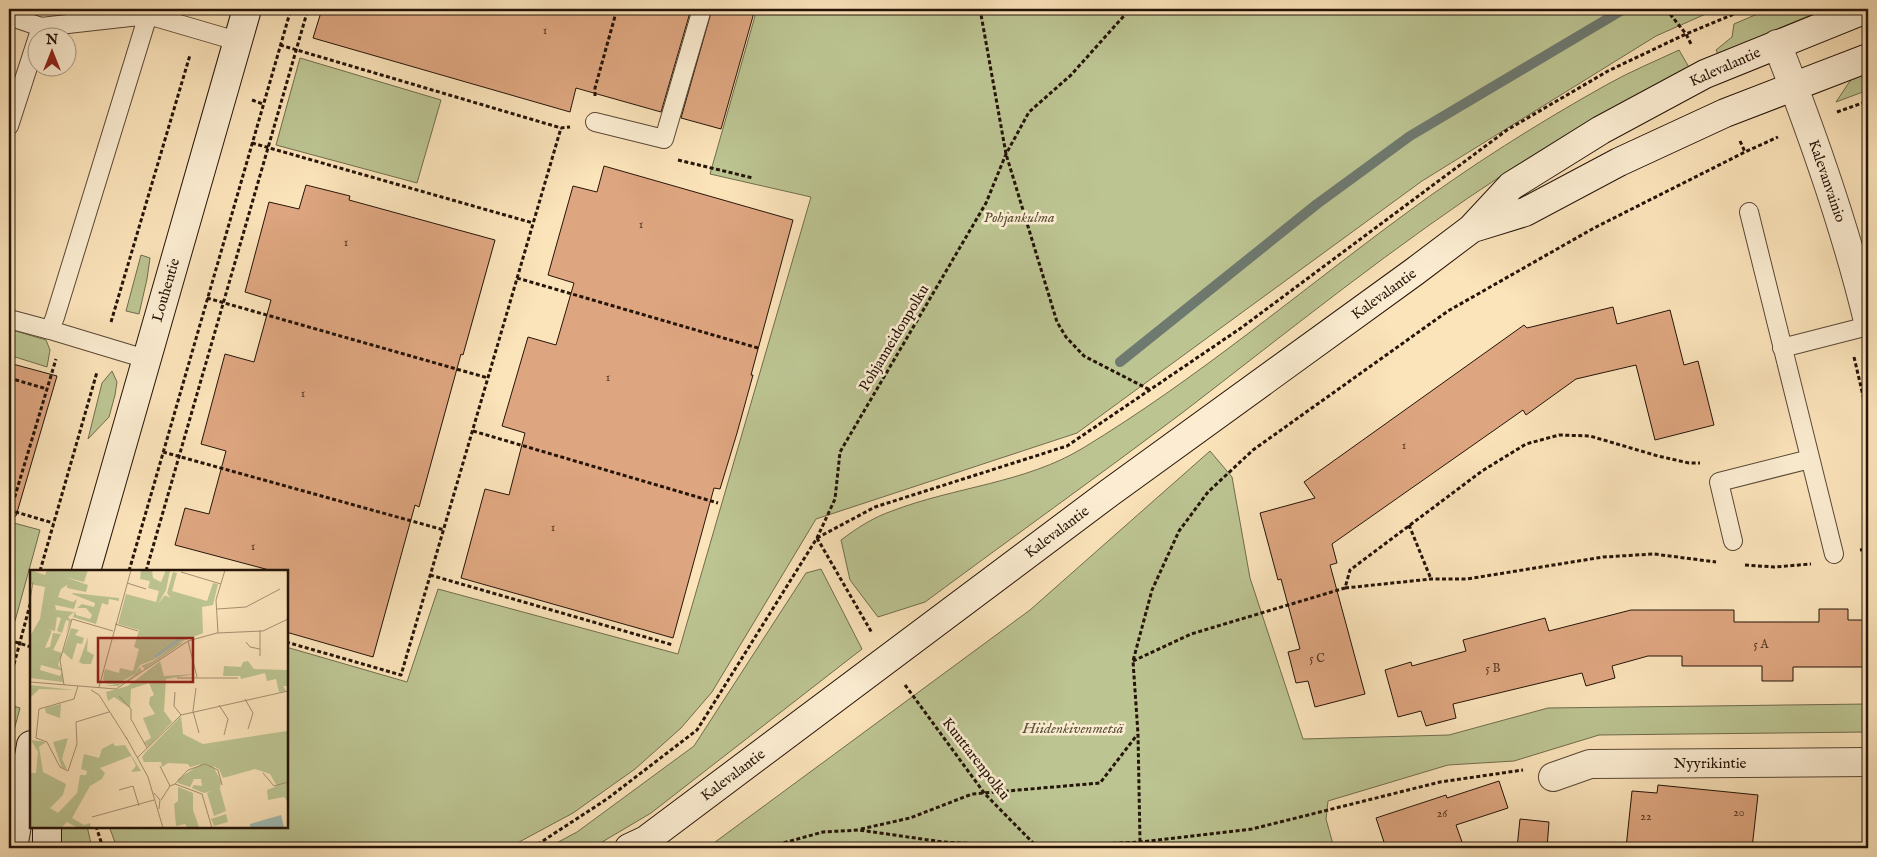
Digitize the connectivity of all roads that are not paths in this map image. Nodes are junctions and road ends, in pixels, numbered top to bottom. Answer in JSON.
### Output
{"nodes":[{"id":1,"x":247,"y":9,"type":"edge"},
{"id":2,"x":702,"y":9,"type":"edge"},
{"id":3,"x":1866,"y":9,"type":"edge"},
{"id":4,"x":148,"y":15,"type":"junction"},
{"id":5,"x":9,"y":16,"type":"edge"},
{"id":6,"x":41,"y":26,"type":"junction"},
{"id":7,"x":237,"y":41,"type":"junction"},
{"id":8,"x":1777,"y":44,"type":"junction"},
{"id":9,"x":1868,"y":58,"type":"edge"},
{"id":10,"x":1794,"y":86,"type":"junction"},
{"id":11,"x":595,"y":122,"type":"road end"},
{"id":12,"x":9,"y":126,"type":"edge"},
{"id":13,"x":1749,"y":212,"type":"dead end"},
{"id":14,"x":1471,"y":229,"type":"junction"},
{"id":15,"x":9,"y":319,"type":"edge"},
{"id":16,"x":1868,"y":321,"type":"edge"},
{"id":17,"x":1868,"y":326,"type":"edge"},
{"id":18,"x":50,"y":330,"type":"junction"},
{"id":19,"x":1782,"y":348,"type":"junction"},
{"id":20,"x":146,"y":359,"type":"junction"},
{"id":21,"x":1810,"y":459,"type":"junction"},
{"id":22,"x":1733,"y":541,"type":"dead end"},
{"id":23,"x":1834,"y":554,"type":"road end"},
{"id":24,"x":86,"y":570,"type":"edge"},
{"id":25,"x":30,"y":751,"type":"edge"},
{"id":26,"x":1868,"y":762,"type":"edge"},
{"id":27,"x":1553,"y":777,"type":"road end"},
{"id":28,"x":48,"y":827,"type":"edge"},
{"id":29,"x":638,"y":845,"type":"edge"},
{"id":30,"x":13,"y":848,"type":"edge"},
{"id":31,"x":47,"y":848,"type":"edge"}],
"edges":[{"from":1,"to":7,"type":"main road","name":"Louhentie"},
{"from":2,"to":11,"type":"lane"},
{"from":3,"to":8,"type":"main road","name":"Kalevalantie"},
{"from":4,"to":6,"type":"lane"},
{"from":4,"to":7,"type":"lane"},
{"from":4,"to":18,"type":"lane"},
{"from":5,"to":6,"type":"lane"},
{"from":6,"to":12,"type":"lane"},
{"from":7,"to":20,"type":"main road","name":"Louhentie"},
{"from":8,"to":10,"type":"main road","name":"Kalevanvainio"},
{"from":8,"to":14,"type":"main road","name":"Kalevalantie"},
{"from":9,"to":10,"type":"main road","name":"Kalevalantie"},
{"from":10,"to":14,"type":"main road","name":"Kalevalantie"},
{"from":10,"to":16,"type":"main road","name":"Kalevanvainio"},
{"from":13,"to":19,"type":"lane"},
{"from":14,"to":29,"type":"main road","name":"Kalevalantie"},
{"from":15,"to":18,"type":"lane"},
{"from":17,"to":19,"type":"lane"},
{"from":18,"to":20,"type":"lane"},
{"from":19,"to":21,"type":"lane"},
{"from":20,"to":24,"type":"main road","name":"Louhentie"},
{"from":21,"to":22,"type":"lane"},
{"from":21,"to":23,"type":"lane"},
{"from":25,"to":30,"type":"main road"},
{"from":26,"to":27,"type":"main road","name":"Nyyrikintie"},
{"from":28,"to":31,"type":"main road"}]}
